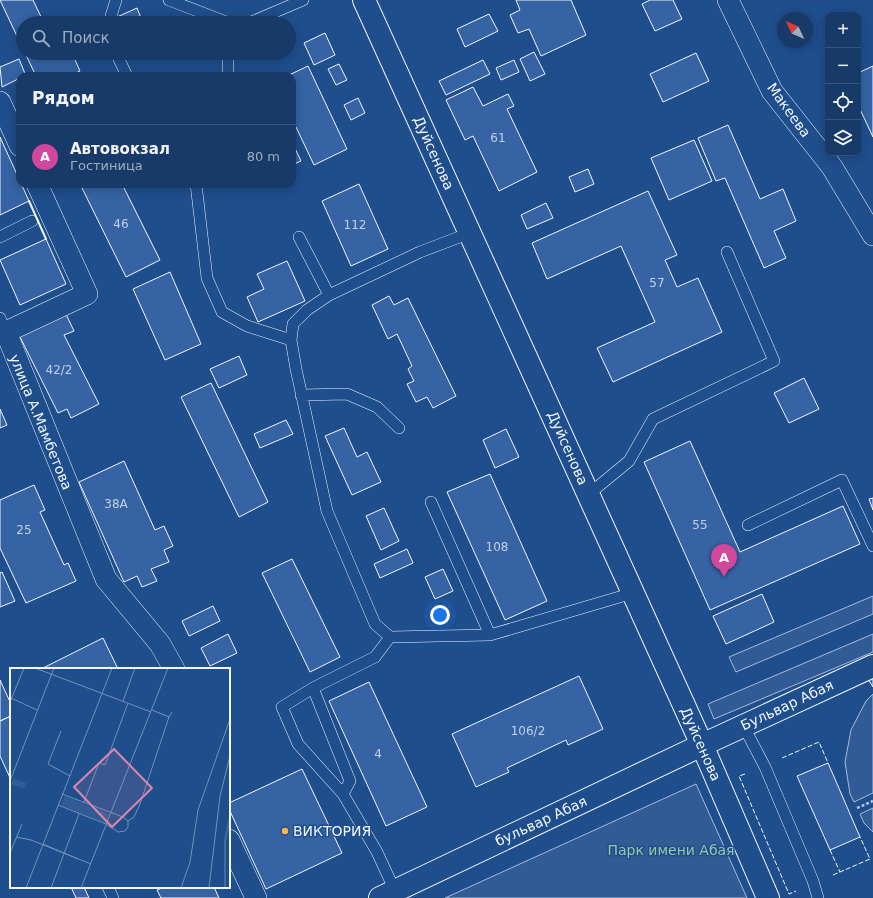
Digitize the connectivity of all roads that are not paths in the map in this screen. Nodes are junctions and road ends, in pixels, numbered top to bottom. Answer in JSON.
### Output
{"nodes":[{"id":1,"x":116,"y":0,"type":"edge"},
{"id":2,"x":169,"y":0,"type":"edge"},
{"id":3,"x":303,"y":0,"type":"edge"},
{"id":4,"x":364,"y":0,"type":"edge"},
{"id":5,"x":728,"y":0,"type":"edge"},
{"id":6,"x":111,"y":16,"type":"edge"},
{"id":7,"x":211,"y":16,"type":"edge"},
{"id":8,"x":265,"y":16,"type":"edge"},
{"id":9,"x":119,"y":60,"type":"edge"},
{"id":10,"x":228,"y":60,"type":"edge"},
{"id":11,"x":125,"y":72,"type":"edge"},
{"id":12,"x":228,"y":72,"type":"edge"},
{"id":13,"x":0,"y":102,"type":"edge"},
{"id":14,"x":16,"y":137,"type":"edge"},
{"id":15,"x":39,"y":188,"type":"edge"},
{"id":16,"x":196,"y":188,"type":"edge"},
{"id":17,"x":32,"y":222,"type":"dead end"},
{"id":18,"x":470,"y":233,"type":"junction"},
{"id":19,"x":873,"y":235,"type":"edge"},
{"id":20,"x":0,"y":237,"type":"edge"},
{"id":21,"x":300,"y":237,"type":"dead end"},
{"id":22,"x":727,"y":252,"type":"dead end"},
{"id":23,"x":329,"y":296,"type":"junction"},
{"id":24,"x":3,"y":325,"type":"edge"},
{"id":25,"x":291,"y":340,"type":"junction"},
{"id":26,"x":301,"y":395,"type":"junction"},
{"id":27,"x":399,"y":428,"type":"dead end"},
{"id":28,"x":589,"y":494,"type":"junction"},
{"id":29,"x":431,"y":502,"type":"dead end"},
{"id":30,"x":748,"y":525,"type":"dead end"},
{"id":31,"x":873,"y":546,"type":"edge"},
{"id":32,"x":633,"y":593,"type":"junction"},
{"id":33,"x":490,"y":635,"type":"junction"},
{"id":34,"x":390,"y":637,"type":"junction"},
{"id":35,"x":873,"y":666,"type":"edge"},
{"id":36,"x":173,"y":668,"type":"edge"},
{"id":37,"x":313,"y":688,"type":"junction"},
{"id":38,"x":743,"y":726,"type":"junction"},
{"id":39,"x":702,"y":745,"type":"junction"},
{"id":40,"x":343,"y":794,"type":"junction"},
{"id":41,"x":230,"y":842,"type":"edge"},
{"id":42,"x":108,"y":888,"type":"edge"},
{"id":43,"x":387,"y":894,"type":"edge"},
{"id":44,"x":113,"y":898,"type":"edge"},
{"id":45,"x":256,"y":898,"type":"edge"},
{"id":46,"x":768,"y":898,"type":"edge"},
{"id":47,"x":818,"y":898,"type":"edge"}],
"edges":[{"from":1,"to":6,"type":"lane"},
{"from":2,"to":7,"type":"lane"},
{"from":3,"to":8,"type":"lane"},
{"from":4,"to":18,"type":"street","name":"Дуйсенова"},
{"from":5,"to":19,"type":"street","name":"Макеева"},
{"from":9,"to":11,"type":"lane"},
{"from":10,"to":12,"type":"lane"},
{"from":13,"to":14,"type":"street"},
{"from":15,"to":24,"type":"street","name":"улица А.Мамбетова"},
{"from":16,"to":25,"type":"lane"},
{"from":17,"to":20,"type":"lane"},
{"from":18,"to":23,"type":"lane"},
{"from":18,"to":28,"type":"street","name":"Дуйсенова"},
{"from":21,"to":23,"type":"lane"},
{"from":22,"to":28,"type":"lane"},
{"from":23,"to":25,"type":"lane"},
{"from":24,"to":36,"type":"street","name":"улица А.Мамбетова"},
{"from":25,"to":26,"type":"lane"},
{"from":26,"to":27,"type":"lane"},
{"from":26,"to":34,"type":"lane"},
{"from":28,"to":32,"type":"street","name":"Дуйсенова"},
{"from":29,"to":33,"type":"lane"},
{"from":30,"to":31,"type":"lane"},
{"from":32,"to":33,"type":"lane"},
{"from":32,"to":39,"type":"street","name":"Дуйсенова"},
{"from":33,"to":34,"type":"lane"},
{"from":34,"to":37,"type":"lane"},
{"from":35,"to":38,"type":"street","name":"Бульвар Абая"},
{"from":37,"to":40,"type":"lane"},
{"from":37,"to":40,"type":"lane"},
{"from":38,"to":39,"type":"street","name":"Бульвар Абая"},
{"from":38,"to":47,"type":"lane"},
{"from":39,"to":43,"type":"street","name":"бульвар Абая"},
{"from":39,"to":46,"type":"street","name":"Дуйсенова"},
{"from":40,"to":43,"type":"lane"},
{"from":41,"to":45,"type":"street"},
{"from":42,"to":44,"type":"lane"}]}
